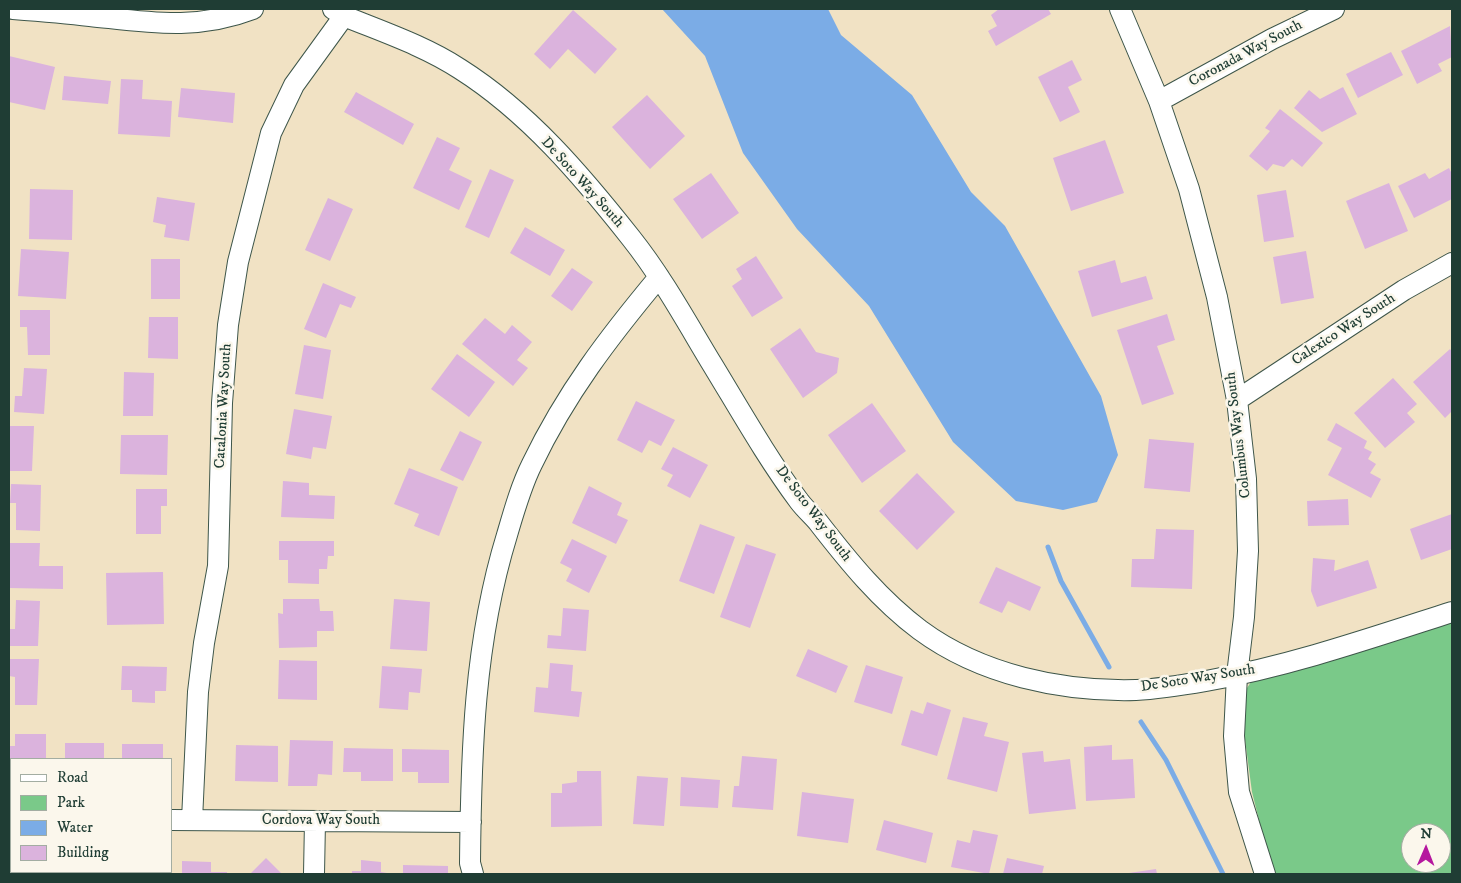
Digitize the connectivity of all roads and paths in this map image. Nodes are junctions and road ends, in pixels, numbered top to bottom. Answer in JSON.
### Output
{"nodes":[{"id":1,"x":13,"y":9,"type":"edge"},
{"id":2,"x":253,"y":9,"type":"edge"},
{"id":3,"x":1120,"y":9,"type":"edge"},
{"id":4,"x":1334,"y":9,"type":"edge"},
{"id":5,"x":339,"y":12,"type":"edge"},
{"id":6,"x":1159,"y":101,"type":"junction"},
{"id":7,"x":1452,"y":264,"type":"edge"},
{"id":8,"x":659,"y":277,"type":"junction"},
{"id":9,"x":1237,"y":400,"type":"junction"},
{"id":10,"x":1452,"y":612,"type":"edge"},
{"id":11,"x":1236,"y":675,"type":"junction"},
{"id":12,"x":172,"y":820,"type":"edge"},
{"id":13,"x":192,"y":820,"type":"junction"},
{"id":14,"x":315,"y":821,"type":"junction"},
{"id":15,"x":471,"y":822,"type":"junction"},
{"id":16,"x":314,"y":874,"type":"edge"},
{"id":17,"x":473,"y":874,"type":"edge"},
{"id":18,"x":1265,"y":874,"type":"edge"}],
"edges":[{"from":1,"to":2,"type":"street"},
{"from":3,"to":6,"type":"street","name":"Columbus Way South"},
{"from":4,"to":6,"type":"street","name":"Coronada Way South"},
{"from":5,"to":8,"type":"street","name":"De Soto Way South"},
{"from":5,"to":13,"type":"street","name":"Catalonia Way South"},
{"from":6,"to":9,"type":"street","name":"Columbus Way South"},
{"from":7,"to":9,"type":"street","name":"Calexico Way South"},
{"from":8,"to":11,"type":"street","name":"De Soto Way South"},
{"from":8,"to":15,"type":"street"},
{"from":9,"to":11,"type":"street","name":"Columbus Way South"},
{"from":10,"to":11,"type":"street","name":"De Soto Way South"},
{"from":11,"to":18,"type":"street","name":"Columbus Way South"},
{"from":12,"to":13,"type":"street","name":"Cordova Way South"},
{"from":13,"to":14,"type":"street","name":"Cordova Way South"},
{"from":14,"to":15,"type":"street","name":"Cordova Way South"},
{"from":14,"to":16,"type":"street"},
{"from":15,"to":17,"type":"street"}]}
